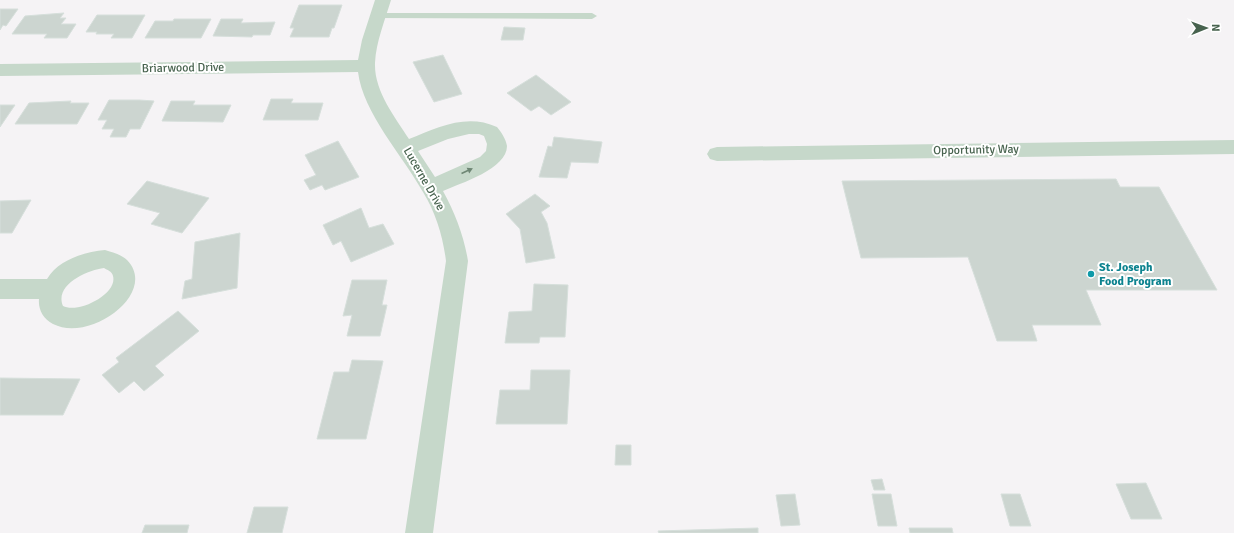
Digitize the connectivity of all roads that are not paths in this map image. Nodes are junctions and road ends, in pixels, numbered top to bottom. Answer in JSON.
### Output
{"nodes":[{"id":1,"x":380,"y":8,"type":"edge"},
{"id":2,"x":592,"y":16,"type":"dead end"},
{"id":3,"x":366,"y":66,"type":"junction"},
{"id":4,"x":0,"y":70,"type":"edge"},
{"id":5,"x":1234,"y":147,"type":"edge"},
{"id":6,"x":406,"y":148,"type":"junction"},
{"id":7,"x":717,"y":154,"type":"dead end"},
{"id":8,"x":432,"y":187,"type":"junction"},
{"id":9,"x":0,"y":289,"type":"edge"},
{"id":10,"x":53,"y":289,"type":"dead end"},
{"id":11,"x":419,"y":533,"type":"edge"}],
"edges":[{"from":1,"to":2,"type":"lane"},
{"from":1,"to":3,"type":"street","name":"Lucerne Drive"},
{"from":3,"to":4,"type":"street","name":"Briarwood Drive"},
{"from":3,"to":6,"type":"street","name":"Lucerne Drive"},
{"from":5,"to":7,"type":"street","name":"Opportunity Way"},
{"from":6,"to":8,"type":"street","name":"Lucerne Drive"},
{"from":8,"to":6,"type":"street","one_way":true},
{"from":8,"to":11,"type":"street","name":"Lucerne Drive"},
{"from":9,"to":10,"type":"street"}]}
